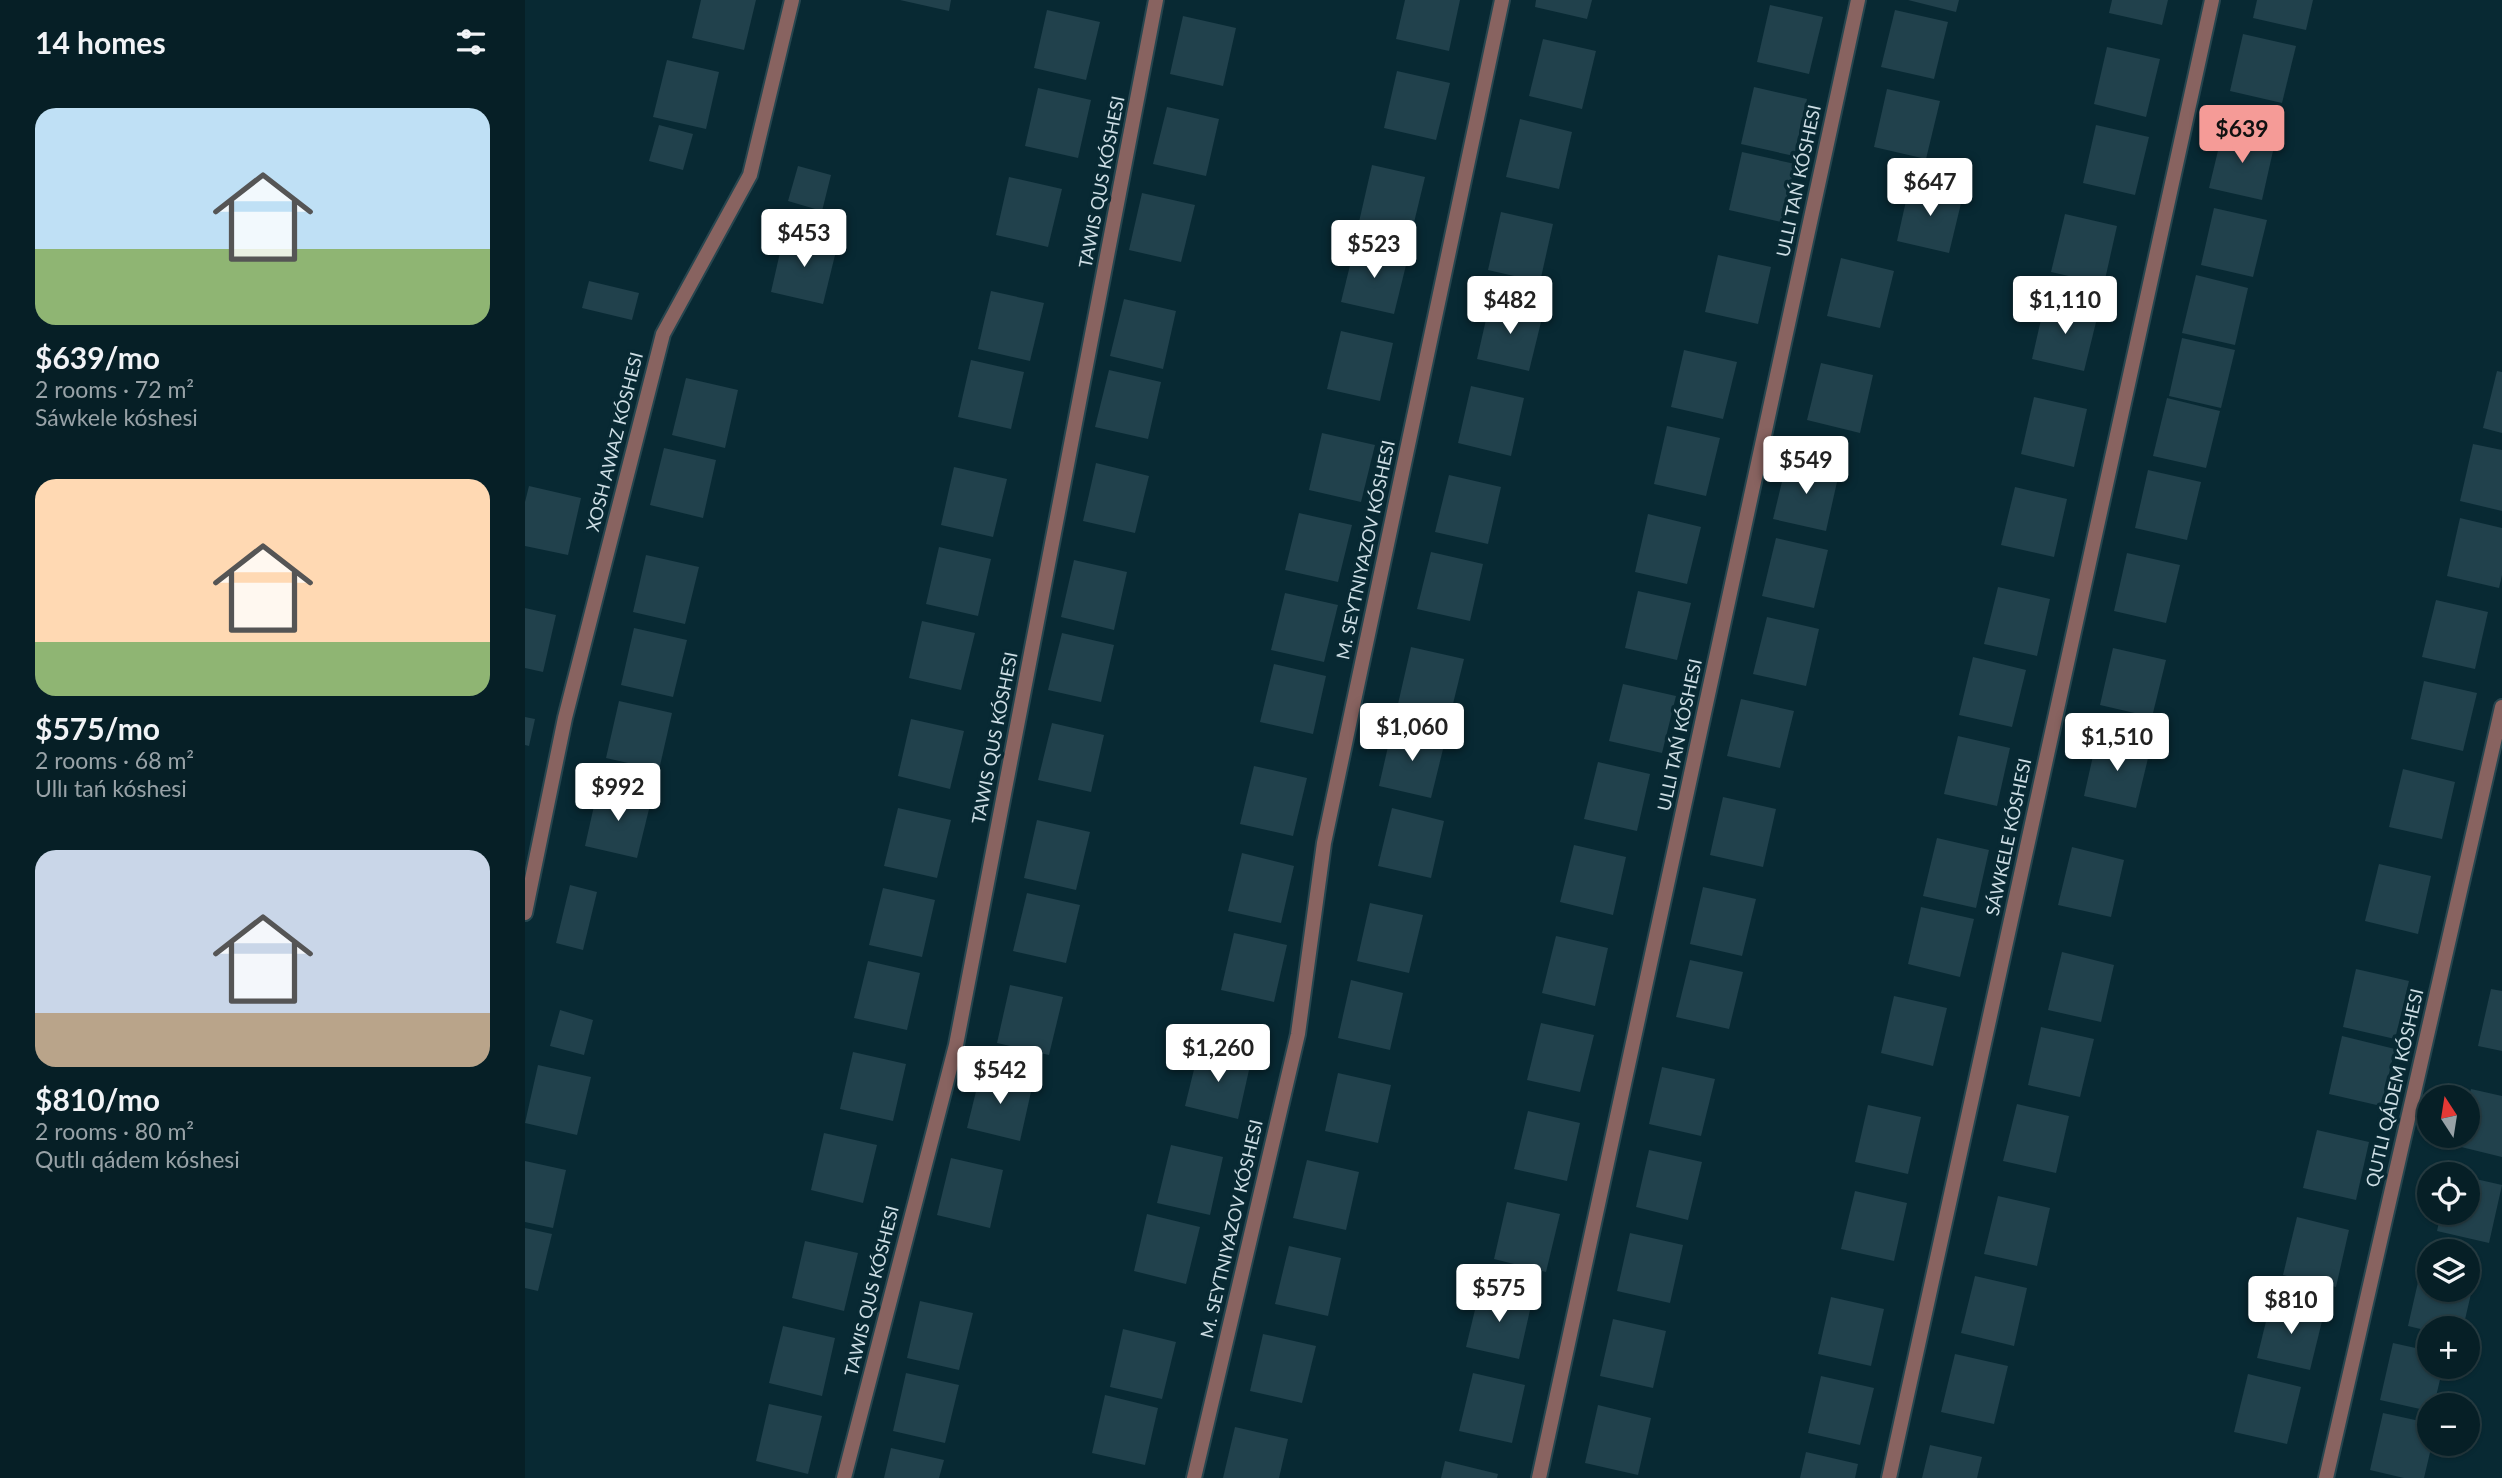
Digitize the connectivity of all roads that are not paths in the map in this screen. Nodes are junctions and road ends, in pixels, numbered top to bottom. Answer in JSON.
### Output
{"nodes":[{"id":1,"x":792,"y":0,"type":"edge"},
{"id":2,"x":1156,"y":0,"type":"edge"},
{"id":3,"x":1502,"y":0,"type":"edge"},
{"id":4,"x":1858,"y":0,"type":"edge"},
{"id":5,"x":2212,"y":0,"type":"edge"},
{"id":6,"x":2502,"y":707,"type":"edge"},
{"id":7,"x":525,"y":912,"type":"edge"},
{"id":8,"x":844,"y":1478,"type":"edge"},
{"id":9,"x":1194,"y":1478,"type":"edge"},
{"id":10,"x":1539,"y":1478,"type":"edge"},
{"id":11,"x":1889,"y":1478,"type":"edge"},
{"id":12,"x":2326,"y":1478,"type":"edge"}],
"edges":[{"from":1,"to":7,"type":"street","name":"XOSH AWAZ KÓSHESI"},
{"from":2,"to":8,"type":"street"},
{"from":3,"to":9,"type":"street","name":"M. SEYTNIYAZOV KÓSHESI"},
{"from":4,"to":10,"type":"street"},
{"from":5,"to":11,"type":"street","name":"SÁWKELE KÓSHESI"},
{"from":6,"to":12,"type":"street"}]}
